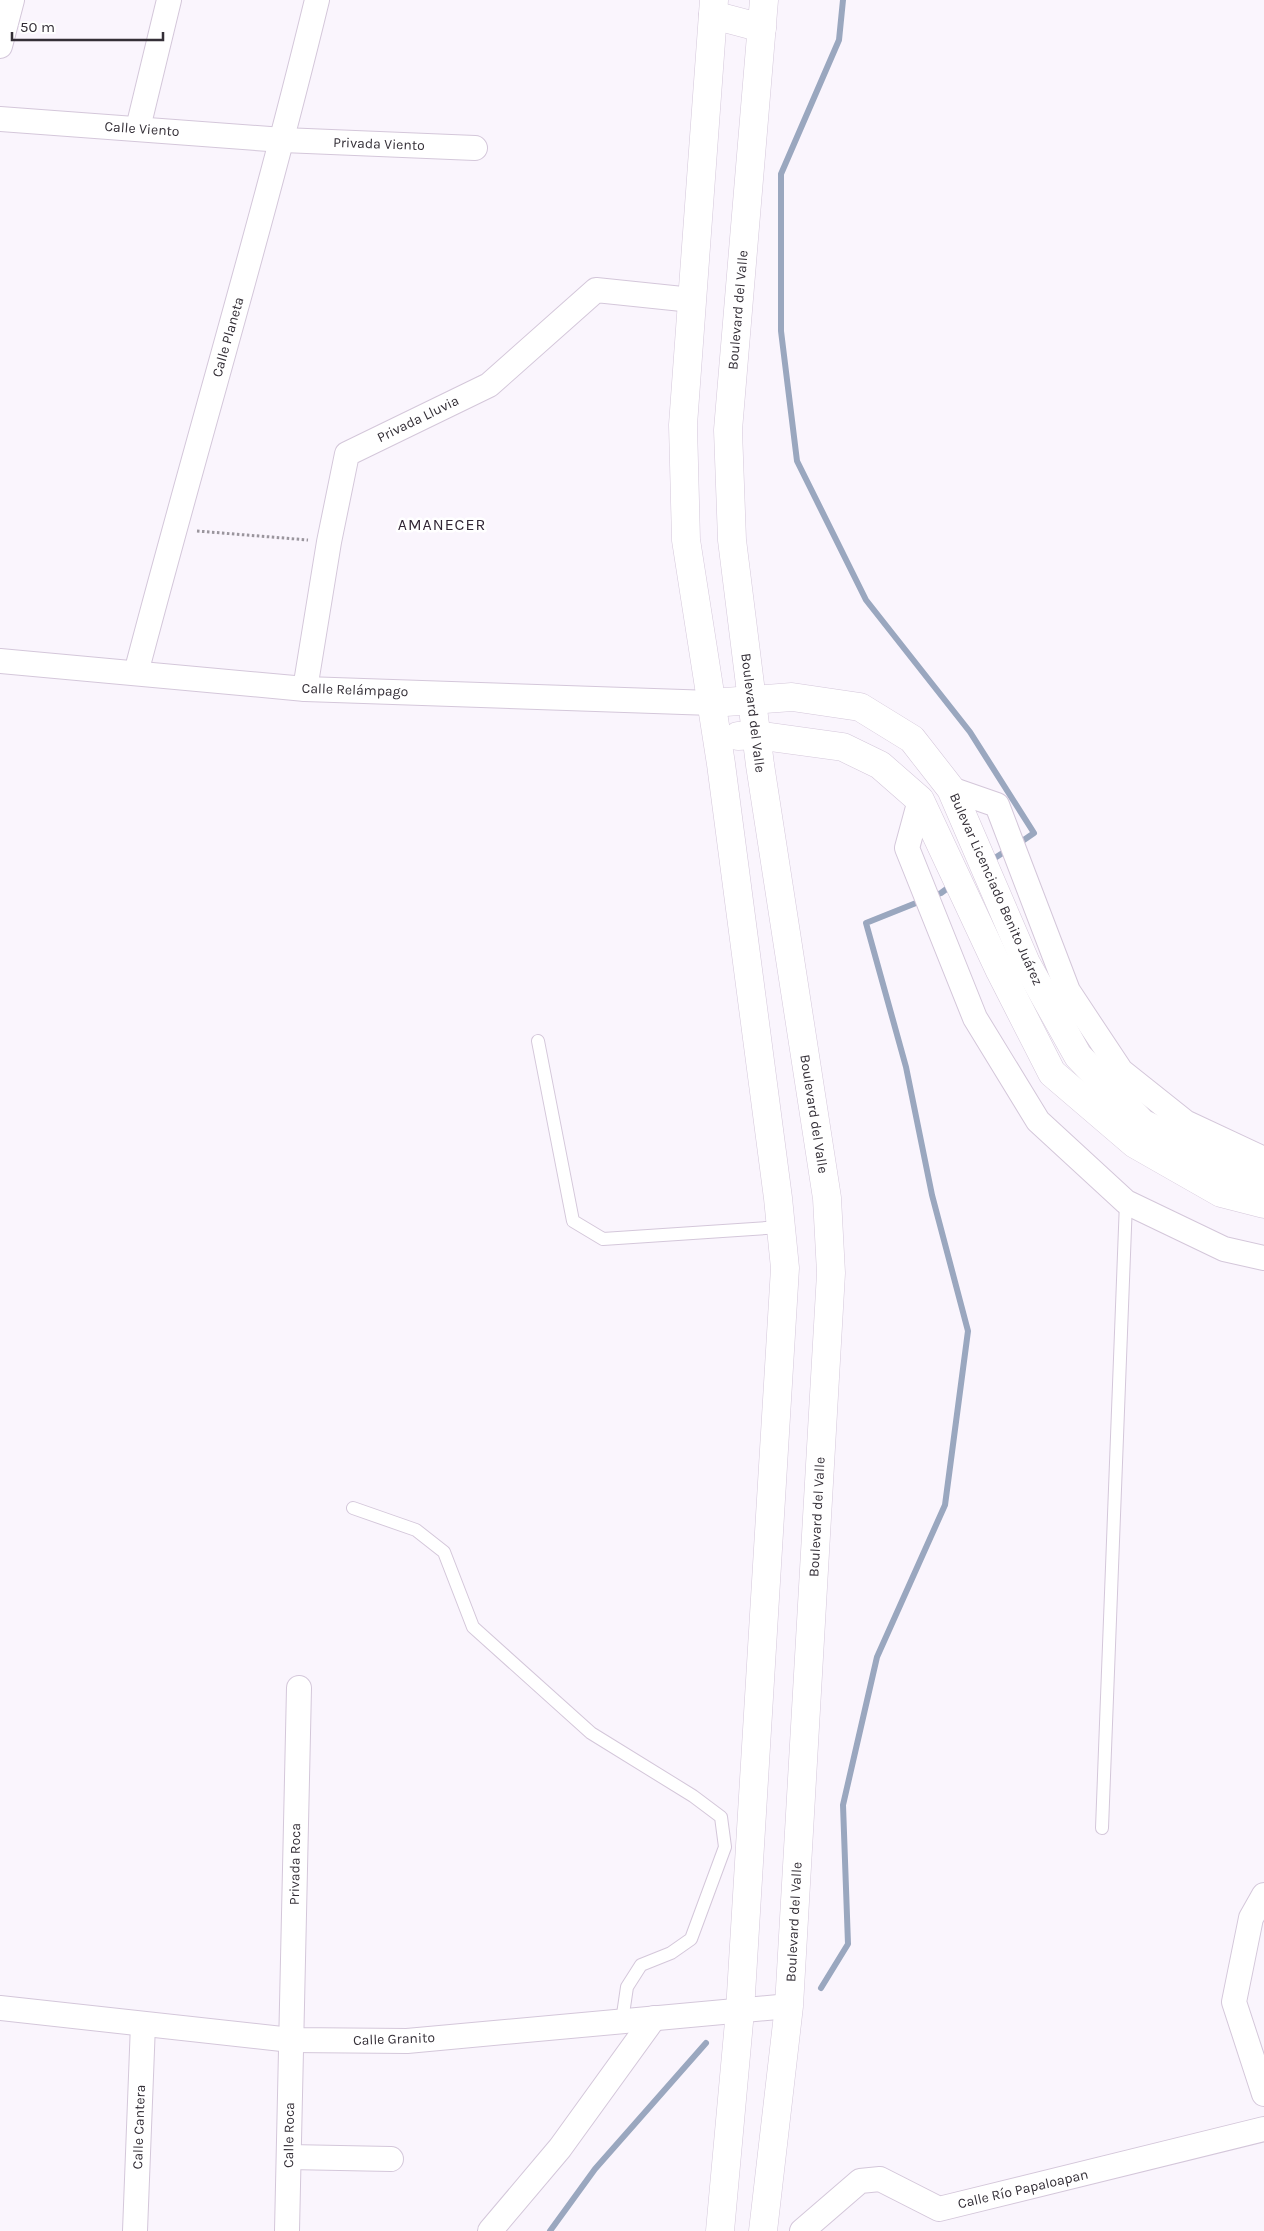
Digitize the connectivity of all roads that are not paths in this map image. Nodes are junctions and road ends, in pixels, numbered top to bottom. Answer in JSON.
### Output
{"nodes":[{"id":1,"x":12,"y":0,"type":"edge"},
{"id":2,"x":169,"y":0,"type":"edge"},
{"id":3,"x":317,"y":0,"type":"edge"},
{"id":4,"x":764,"y":0,"type":"edge"},
{"id":5,"x":714,"y":8,"type":"edge"},
{"id":6,"x":762,"y":28,"type":"junction"},
{"id":7,"x":0,"y":46,"type":"edge"},
{"id":8,"x":0,"y":119,"type":"edge"},
{"id":9,"x":138,"y":128,"type":"junction"},
{"id":10,"x":283,"y":140,"type":"junction"},
{"id":11,"x":475,"y":148,"type":"dead end"},
{"id":12,"x":692,"y":300,"type":"junction"},
{"id":13,"x":0,"y":661,"type":"edge"},
{"id":14,"x":136,"y":673,"type":"junction"},
{"id":15,"x":305,"y":689,"type":"junction"},
{"id":16,"x":752,"y":700,"type":"junction"},
{"id":17,"x":712,"y":703,"type":"junction"},
{"id":18,"x":756,"y":735,"type":"junction"},
{"id":19,"x":717,"y":737,"type":"junction"},
{"id":20,"x":951,"y":789,"type":"junction"},
{"id":21,"x":920,"y":800,"type":"junction"},
{"id":22,"x":538,"y":1041,"type":"dead end"},
{"id":23,"x":1264,"y":1159,"type":"edge"},
{"id":24,"x":1264,"y":1178,"type":"edge"},
{"id":25,"x":1126,"y":1202,"type":"junction"},
{"id":26,"x":1264,"y":1204,"type":"edge"},
{"id":27,"x":781,"y":1227,"type":"junction"},
{"id":28,"x":1264,"y":1258,"type":"edge"},
{"id":29,"x":353,"y":1508,"type":"dead end"},
{"id":30,"x":299,"y":1688,"type":"dead end"},
{"id":31,"x":1102,"y":1828,"type":"dead end"},
{"id":32,"x":1264,"y":1895,"type":"edge"},
{"id":33,"x":789,"y":2006,"type":"junction"},
{"id":34,"x":0,"y":2008,"type":"edge"},
{"id":35,"x":740,"y":2010,"type":"junction"},
{"id":36,"x":654,"y":2018,"type":"junction"},
{"id":37,"x":622,"y":2021,"type":"junction"},
{"id":38,"x":143,"y":2024,"type":"junction"},
{"id":39,"x":291,"y":2040,"type":"junction"},
{"id":40,"x":1264,"y":2094,"type":"edge"},
{"id":41,"x":1264,"y":2129,"type":"edge"},
{"id":42,"x":289,"y":2157,"type":"junction"},
{"id":43,"x":391,"y":2159,"type":"dead end"},
{"id":44,"x":136,"y":2231,"type":"edge"},
{"id":45,"x":287,"y":2231,"type":"edge"},
{"id":46,"x":490,"y":2231,"type":"edge"},
{"id":47,"x":720,"y":2231,"type":"edge"},
{"id":48,"x":763,"y":2231,"type":"edge"},
{"id":49,"x":802,"y":2231,"type":"edge"}],
"edges":[{"from":1,"to":7,"type":"street"},
{"from":2,"to":9,"type":"street"},
{"from":3,"to":10,"type":"street","name":"Calle Planeta"},
{"from":4,"to":6,"type":"street","name":"Boulevard del Valle"},
{"from":5,"to":6,"type":"street"},
{"from":5,"to":12,"type":"street"},
{"from":6,"to":16,"type":"street","name":"Boulevard del Valle"},
{"from":8,"to":9,"type":"street","name":"Calle Viento"},
{"from":9,"to":10,"type":"street","name":"Calle Viento"},
{"from":10,"to":11,"type":"street","name":"Privada Viento"},
{"from":10,"to":14,"type":"street","name":"Calle Planeta"},
{"from":12,"to":15,"type":"street","name":"Privada Lluvia"},
{"from":12,"to":17,"type":"street"},
{"from":13,"to":14,"type":"street","name":"Calle Relámpago"},
{"from":14,"to":15,"type":"street","name":"Calle Relámpago"},
{"from":15,"to":17,"type":"street","name":"Calle Relámpago"},
{"from":16,"to":17,"type":"street","name":"Bulevar Licenciado Benito Juárez"},
{"from":16,"to":18,"type":"street","name":"Boulevard del Valle"},
{"from":16,"to":20,"type":"street","name":"Bulevar Licenciado Benito Juárez"},
{"from":17,"to":19,"type":"street"},
{"from":18,"to":19,"type":"street","name":"Bulevar Licenciado Benito Juárez"},
{"from":18,"to":21,"type":"street","name":"Bulevar Licenciado Benito Juárez"},
{"from":18,"to":33,"type":"street","name":"Boulevard del Valle"},
{"from":19,"to":27,"type":"street"},
{"from":20,"to":23,"type":"street"},
{"from":20,"to":24,"type":"street","name":"Bulevar Licenciado Benito Juárez"},
{"from":21,"to":25,"type":"street"},
{"from":21,"to":26,"type":"street","name":"Bulevar Licenciado Benito Juárez"},
{"from":22,"to":27,"type":"lane"},
{"from":25,"to":28,"type":"street"},
{"from":25,"to":31,"type":"lane"},
{"from":27,"to":35,"type":"street"},
{"from":29,"to":37,"type":"lane"},
{"from":30,"to":39,"type":"street","name":"Privada Roca"},
{"from":32,"to":40,"type":"street"},
{"from":33,"to":35,"type":"street","name":"Calle Granito"},
{"from":33,"to":48,"type":"street","name":"Boulevard del Valle"},
{"from":34,"to":38,"type":"street","name":"Calle Granito"},
{"from":35,"to":36,"type":"street","name":"Calle Granito"},
{"from":35,"to":47,"type":"street"},
{"from":36,"to":37,"type":"street","name":"Calle Granito"},
{"from":36,"to":46,"type":"street"},
{"from":37,"to":39,"type":"street","name":"Calle Granito"},
{"from":38,"to":39,"type":"street","name":"Calle Granito"},
{"from":38,"to":44,"type":"street","name":"Calle Cantera"},
{"from":39,"to":42,"type":"street","name":"Calle Roca"},
{"from":41,"to":49,"type":"street","name":"Calle Río Papaloapan"},
{"from":42,"to":43,"type":"street"},
{"from":42,"to":45,"type":"street","name":"Calle Roca"}]}
